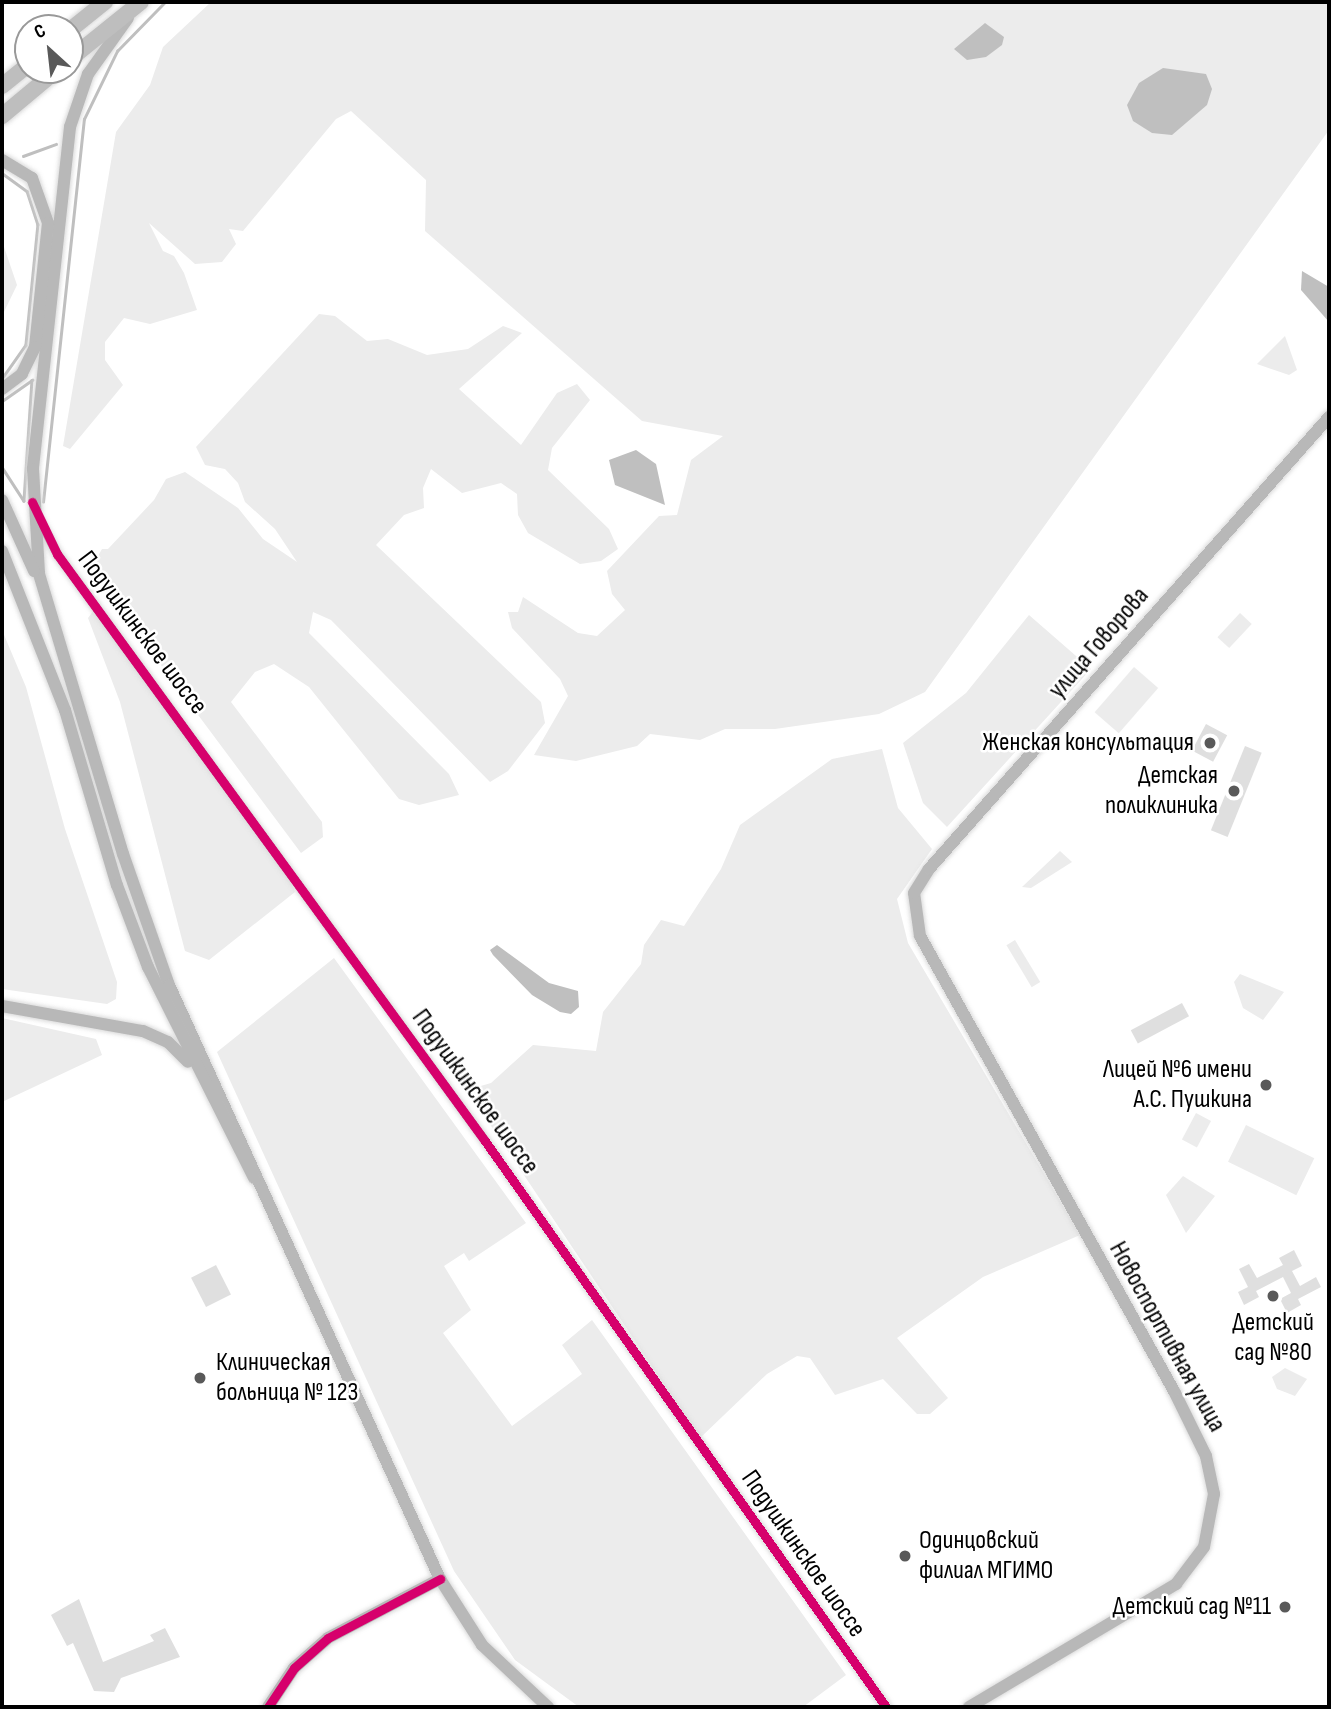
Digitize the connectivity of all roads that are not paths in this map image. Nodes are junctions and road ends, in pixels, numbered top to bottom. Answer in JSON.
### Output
{"nodes":[{"id":1,"x":105,"y":2,"type":"edge"},
{"id":2,"x":141,"y":2,"type":"edge"},
{"id":3,"x":84,"y":19,"type":"edge"},
{"id":4,"x":84,"y":49,"type":"edge"},
{"id":5,"x":40,"y":84,"type":"edge"},
{"id":6,"x":2,"y":116,"type":"edge"},
{"id":7,"x":2,"y":160,"type":"edge"},
{"id":8,"x":2,"y":389,"type":"edge"},
{"id":9,"x":1329,"y":417,"type":"edge"},
{"id":10,"x":2,"y":500,"type":"edge"},
{"id":11,"x":32,"y":502,"type":"junction"},
{"id":12,"x":2,"y":551,"type":"edge"},
{"id":13,"x":49,"y":604,"type":"junction"},
{"id":14,"x":913,"y":904,"type":"joint"},
{"id":15,"x":2,"y":1006,"type":"edge"},
{"id":16,"x":209,"y":1096,"type":"junction"},
{"id":17,"x":269,"y":1198,"type":"junction"},
{"id":18,"x":440,"y":1579,"type":"junction"},
{"id":19,"x":533,"y":1703,"type":"edge"},
{"id":20,"x":268,"y":1707,"type":"edge"},
{"id":21,"x":548,"y":1707,"type":"edge"},
{"id":22,"x":886,"y":1707,"type":"edge"},
{"id":23,"x":969,"y":1707,"type":"edge"}],
"edges":[{"from":1,"to":3,"type":"highway"},
{"from":2,"to":4,"type":"highway"},
{"from":2,"to":11,"type":"main road"},
{"from":5,"to":6,"type":"highway"},
{"from":7,"to":8,"type":"main road"},
{"from":9,"to":14,"type":"main road","name":"улица Говорова"},
{"from":10,"to":13,"type":"main road","name":"Подушкинское шоссе"},
{"from":11,"to":13,"type":"main road"},
{"from":11,"to":22,"type":"street","name":"Подушкинское шоссе"},
{"from":12,"to":16,"type":"main road"},
{"from":13,"to":17,"type":"main road"},
{"from":14,"to":23,"type":"main road","name":"Новоспортивная улица"},
{"from":15,"to":16,"type":"main road"},
{"from":16,"to":17,"type":"main road"},
{"from":17,"to":18,"type":"main road"},
{"from":18,"to":19,"type":"main road"},
{"from":18,"to":20,"type":"main road"},
{"from":19,"to":21,"type":"main road"}]}
